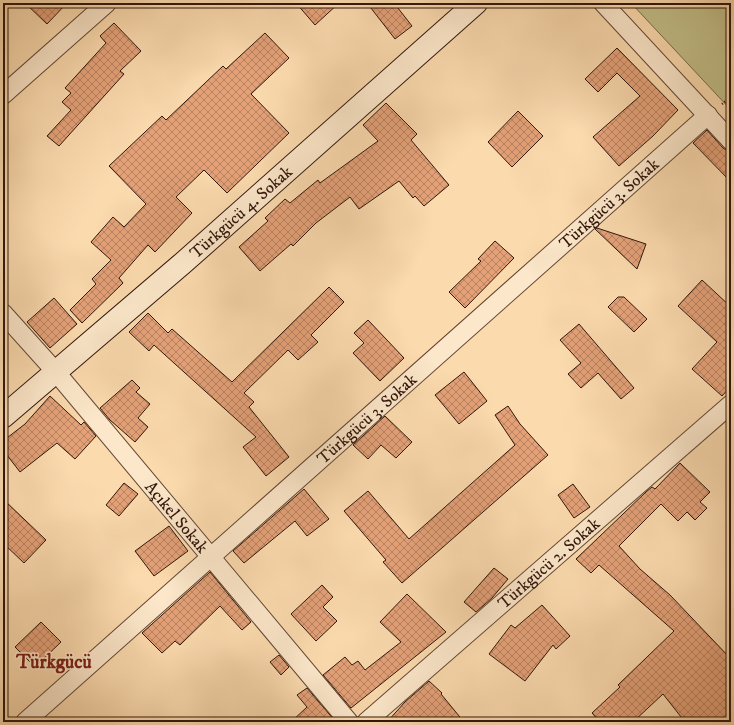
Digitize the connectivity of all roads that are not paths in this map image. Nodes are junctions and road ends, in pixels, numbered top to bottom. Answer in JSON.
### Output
{"nodes":[{"id":1,"x":107,"y":3,"type":"edge"},
{"id":2,"x":476,"y":3,"type":"edge"},
{"id":3,"x":603,"y":3,"type":"edge"},
{"id":4,"x":3,"y":95,"type":"edge"},
{"id":5,"x":708,"y":115,"type":"junction"},
{"id":6,"x":731,"y":141,"type":"edge"},
{"id":7,"x":3,"y":313,"type":"edge"},
{"id":8,"x":55,"y":371,"type":"junction"},
{"id":9,"x":731,"y":404,"type":"edge"},
{"id":10,"x":3,"y":417,"type":"edge"},
{"id":11,"x":211,"y":559,"type":"junction"},
{"id":12,"x":25,"y":722,"type":"edge"},
{"id":13,"x":349,"y":722,"type":"edge"},
{"id":14,"x":366,"y":722,"type":"edge"}],
"edges":[{"from":1,"to":4,"type":"street"},
{"from":2,"to":8,"type":"main road","name":"Türkgücü 4. Sokak"},
{"from":3,"to":5,"type":"street"},
{"from":5,"to":6,"type":"street"},
{"from":5,"to":11,"type":"street","name":"Türkgücü 3. Sokak"},
{"from":7,"to":8,"type":"street","name":"Açıkel Sokak"},
{"from":8,"to":10,"type":"main road","name":"Türkgücü 4. Sokak"},
{"from":8,"to":11,"type":"street","name":"Açıkel Sokak"},
{"from":9,"to":14,"type":"street","name":"Türkgücü 2. Sokak"},
{"from":11,"to":12,"type":"street","name":"Türkgücü 3. Sokak"},
{"from":11,"to":13,"type":"street","name":"Açıkel Sokak"}]}
